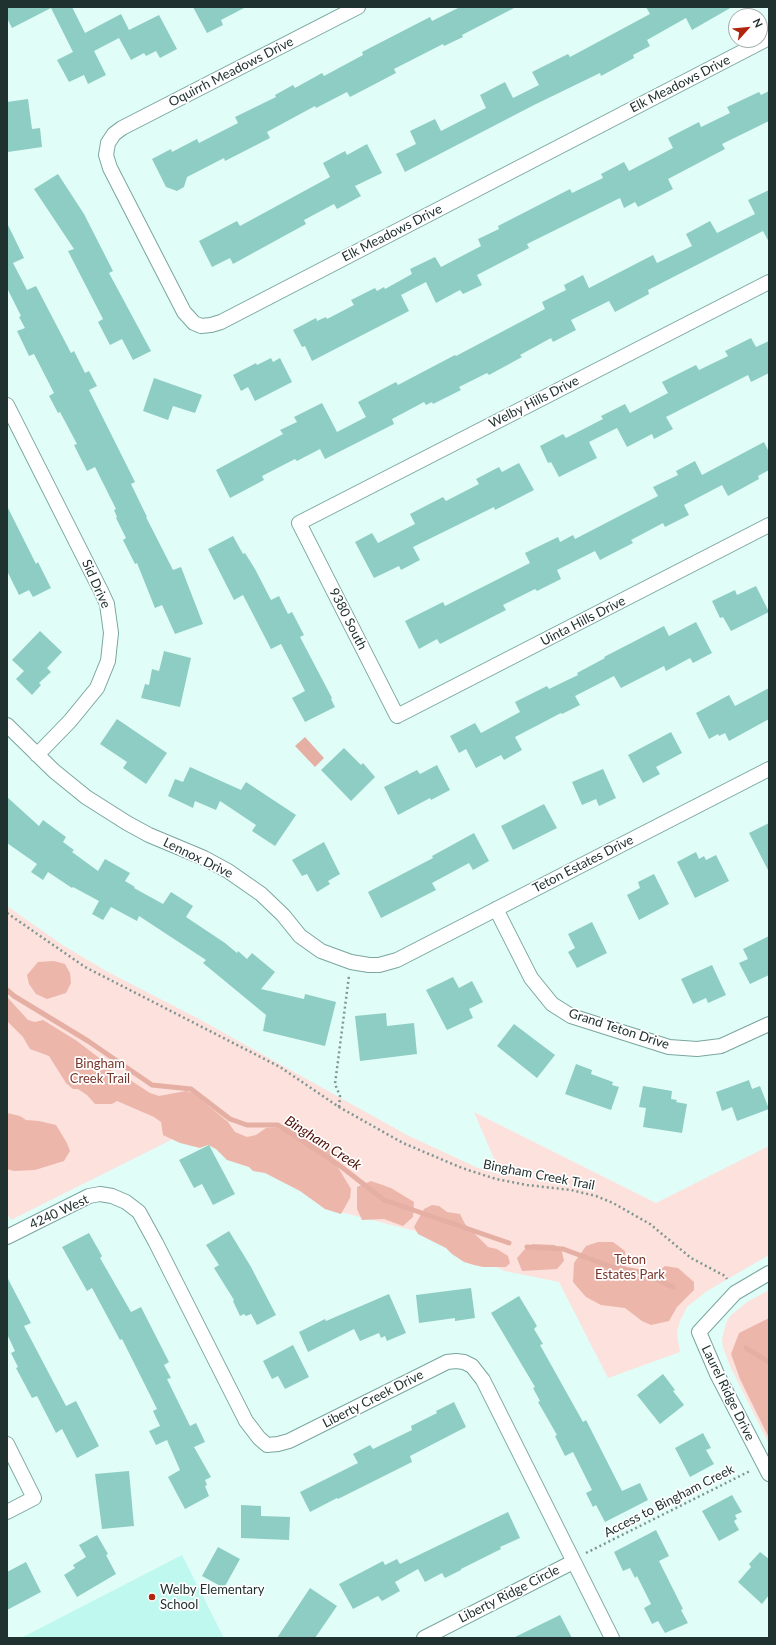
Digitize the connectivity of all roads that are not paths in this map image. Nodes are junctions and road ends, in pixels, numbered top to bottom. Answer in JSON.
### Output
{"nodes":[{"id":1,"x":358,"y":7,"type":"edge"},
{"id":2,"x":769,"y":38,"type":"edge"},
{"id":3,"x":108,"y":143,"type":"joint"},
{"id":4,"x":769,"y":282,"type":"edge"},
{"id":5,"x":7,"y":405,"type":"edge"},
{"id":6,"x":298,"y":523,"type":"joint"},
{"id":7,"x":769,"y":525,"type":"edge"},
{"id":8,"x":397,"y":716,"type":"joint"},
{"id":9,"x":7,"y":725,"type":"edge"},
{"id":10,"x":37,"y":755,"type":"junction"},
{"id":11,"x":769,"y":769,"type":"edge"},
{"id":12,"x":496,"y":909,"type":"junction"},
{"id":13,"x":397,"y":960,"type":"joint"},
{"id":14,"x":769,"y":1024,"type":"edge"},
{"id":15,"x":112,"y":1196,"type":"joint"},
{"id":16,"x":7,"y":1237,"type":"edge"},
{"id":17,"x":769,"y":1273,"type":"edge"},
{"id":18,"x":7,"y":1444,"type":"edge"},
{"id":19,"x":766,"y":1469,"type":"edge"},
{"id":20,"x":7,"y":1512,"type":"edge"},
{"id":21,"x":578,"y":1559,"type":"junction"},
{"id":22,"x":424,"y":1638,"type":"edge"},
{"id":23,"x":612,"y":1638,"type":"edge"}],
"edges":[{"from":1,"to":3,"type":"street","name":"Oquirrh Meadows Drive"},
{"from":2,"to":3,"type":"street","name":"Elk Meadows Drive"},
{"from":4,"to":6,"type":"street","name":"Welby Hills Drive"},
{"from":5,"to":10,"type":"street","name":"Sid Drive"},
{"from":6,"to":8,"type":"street","name":"9380 South"},
{"from":7,"to":8,"type":"street","name":"Uinta Hills Drive"},
{"from":9,"to":10,"type":"street","name":"Lennox Drive"},
{"from":10,"to":13,"type":"street","name":"Lennox Drive"},
{"from":11,"to":12,"type":"street","name":"Teton Estates Drive"},
{"from":12,"to":13,"type":"street","name":"Teton Estates Drive"},
{"from":12,"to":14,"type":"street","name":"Grand Teton Drive"},
{"from":15,"to":16,"type":"street","name":"4240 West"},
{"from":15,"to":21,"type":"street","name":"Liberty Creek Drive"},
{"from":17,"to":19,"type":"street","name":"Laurel Ridge Drive"},
{"from":18,"to":20,"type":"street"},
{"from":21,"to":22,"type":"street","name":"Liberty Ridge Circle"},
{"from":21,"to":23,"type":"street","name":"Liberty Creek Drive"}]}
